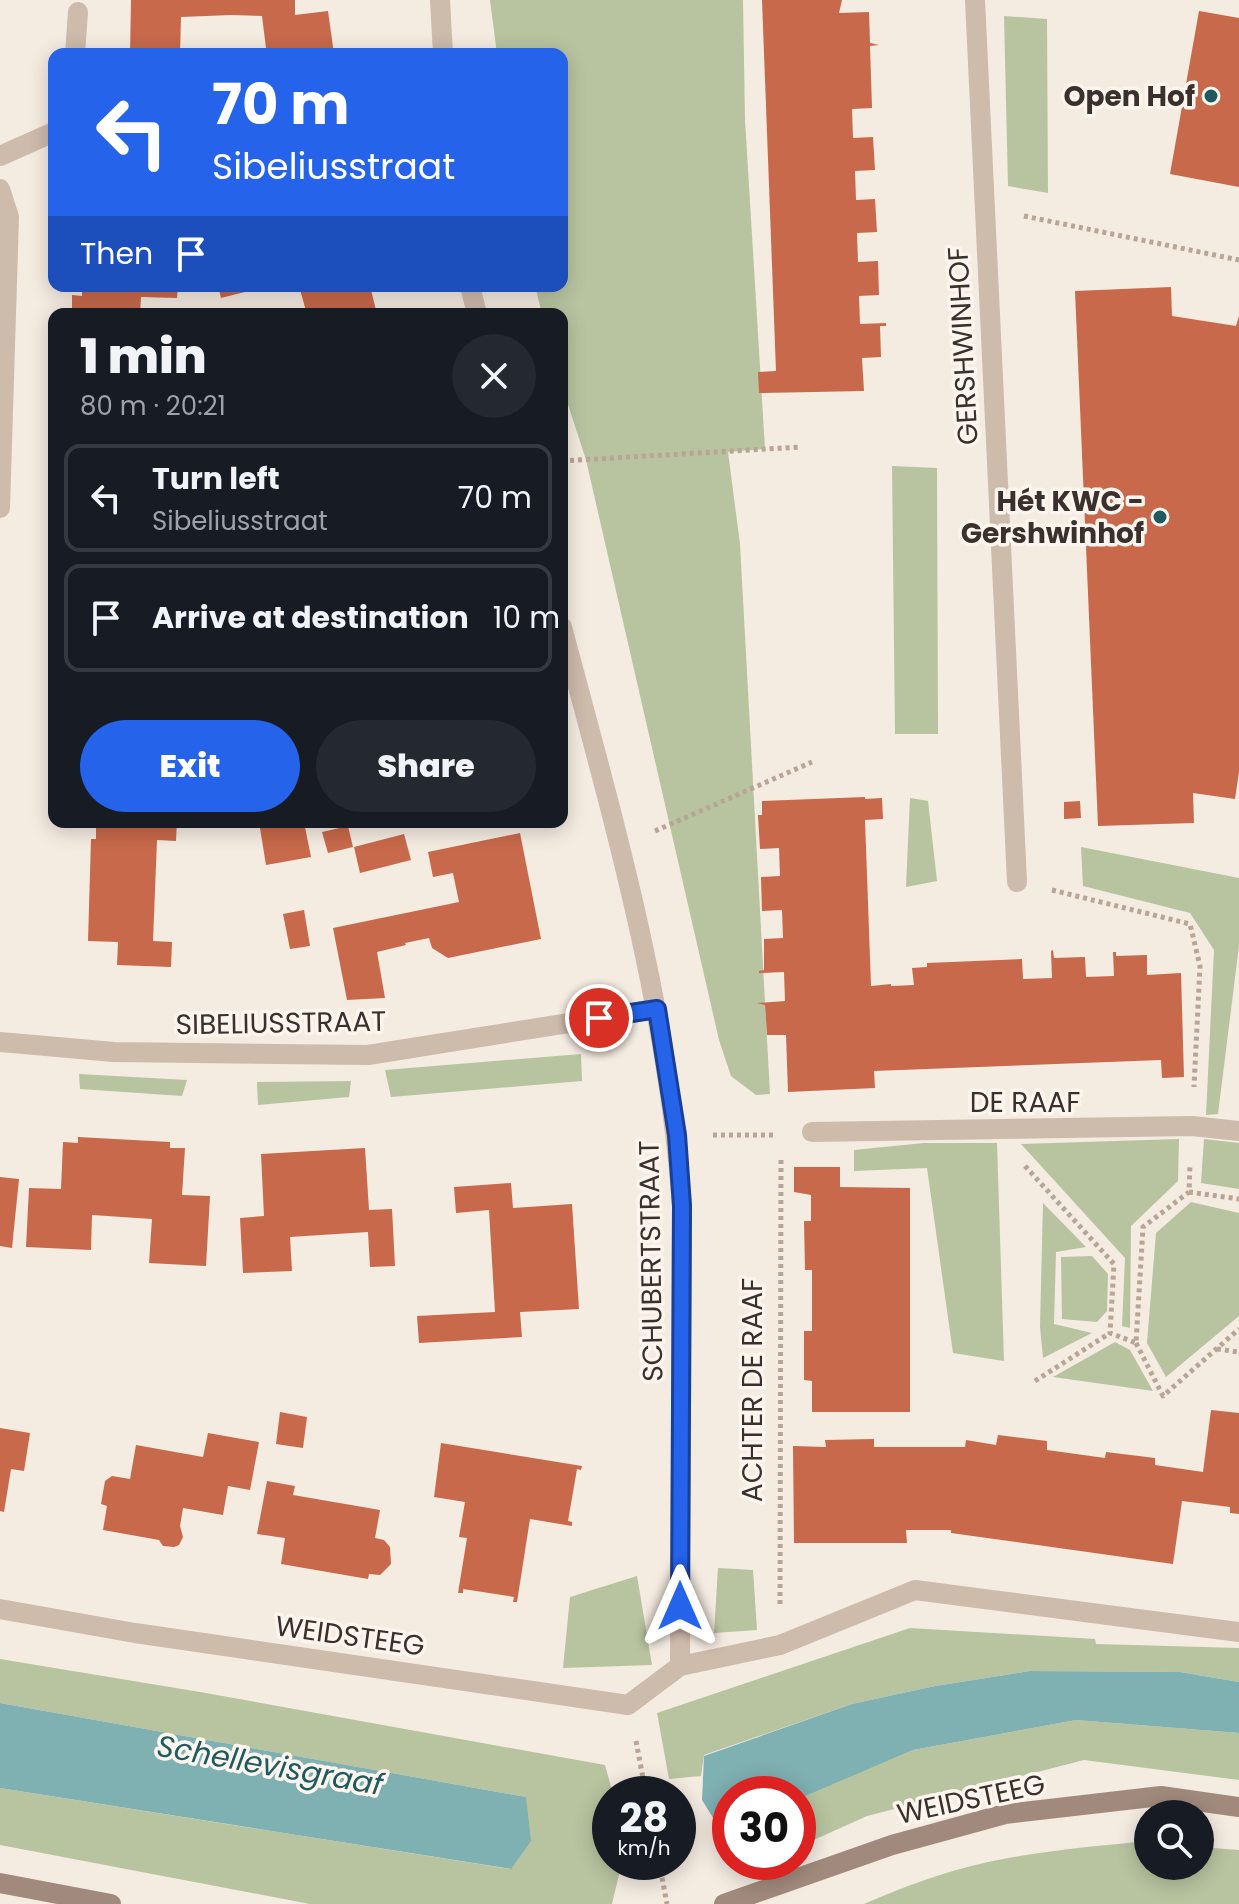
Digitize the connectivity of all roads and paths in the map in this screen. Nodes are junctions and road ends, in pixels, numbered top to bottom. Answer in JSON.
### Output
{"nodes":[{"id":1,"x":440,"y":0,"type":"edge"},
{"id":2,"x":975,"y":0,"type":"edge"},
{"id":3,"x":78,"y":12,"type":"dead end"},
{"id":4,"x":75,"y":48,"type":"edge"},
{"id":5,"x":443,"y":48,"type":"edge"},
{"id":6,"x":48,"y":135,"type":"edge"},
{"id":7,"x":0,"y":156,"type":"edge"},
{"id":8,"x":0,"y":189,"type":"edge"},
{"id":9,"x":984,"y":208,"type":"junction"},
{"id":10,"x":1239,"y":260,"type":"edge"},
{"id":11,"x":801,"y":447,"type":"dead end"},
{"id":12,"x":568,"y":461,"type":"edge"},
{"id":13,"x":0,"y":508,"type":"edge"},
{"id":14,"x":568,"y":649,"type":"edge"},
{"id":15,"x":812,"y":762,"type":"dead end"},
{"id":16,"x":621,"y":845,"type":"junction"},
{"id":17,"x":1017,"y":882,"type":"dead end"},
{"id":18,"x":657,"y":1009,"type":"junction"},
{"id":19,"x":0,"y":1042,"type":"edge"},
{"id":20,"x":1239,"y":1131,"type":"edge"},
{"id":21,"x":812,"y":1132,"type":"joint"},
{"id":22,"x":677,"y":1135,"type":"junction"},
{"id":23,"x":781,"y":1135,"type":"junction"},
{"id":24,"x":1189,"y":1192,"type":"dead end"},
{"id":25,"x":1239,"y":1199,"type":"edge"},
{"id":26,"x":1239,"y":1329,"type":"edge"},
{"id":27,"x":1110,"y":1333,"type":"dead end"},
{"id":28,"x":1136,"y":1343,"type":"dead end"},
{"id":29,"x":1216,"y":1349,"type":"junction"},
{"id":30,"x":1239,"y":1352,"type":"edge"},
{"id":31,"x":1035,"y":1381,"type":"dead end"},
{"id":32,"x":0,"y":1609,"type":"edge"},
{"id":33,"x":1239,"y":1632,"type":"edge"},
{"id":34,"x":780,"y":1645,"type":"junction"},
{"id":35,"x":680,"y":1666,"type":"junction"},
{"id":36,"x":628,"y":1705,"type":"junction"},
{"id":37,"x":642,"y":1776,"type":"edge"},
{"id":38,"x":1239,"y":1807,"type":"edge"},
{"id":39,"x":662,"y":1880,"type":"edge"},
{"id":40,"x":0,"y":1883,"type":"edge"},
{"id":41,"x":111,"y":1904,"type":"edge"},
{"id":42,"x":667,"y":1904,"type":"edge"},
{"id":43,"x":724,"y":1904,"type":"edge"}],
"edges":[{"from":1,"to":5,"type":"street"},
{"from":2,"to":9,"type":"street","name":"GERSHWINHOF"},
{"from":3,"to":4,"type":"street"},
{"from":6,"to":7,"type":"street"},
{"from":8,"to":13,"type":"street"},
{"from":9,"to":10,"type":"path"},
{"from":9,"to":17,"type":"street","name":"GERSHWINHOF"},
{"from":11,"to":12,"type":"path"},
{"from":14,"to":16,"type":"street","name":"SCHUBERTSTRAAT"},
{"from":15,"to":16,"type":"path"},
{"from":16,"to":18,"type":"street","name":"SCHUBERTSTRAAT"},
{"from":18,"to":19,"type":"street","name":"SIBELIUSSTRAAT"},
{"from":18,"to":22,"type":"street","name":"SCHUBERTSTRAAT"},
{"from":20,"to":21,"type":"street","name":"DE RAAF"},
{"from":21,"to":23,"type":"path"},
{"from":22,"to":23,"type":"path"},
{"from":22,"to":35,"type":"street","name":"SCHUBERTSTRAAT"},
{"from":23,"to":34,"type":"path","name":"ACHTER DE RAAF"},
{"from":24,"to":25,"type":"path"},
{"from":26,"to":29,"type":"path"},
{"from":27,"to":31,"type":"path"},
{"from":28,"to":29,"type":"path"},
{"from":29,"to":30,"type":"path"},
{"from":32,"to":36,"type":"street","name":"WEIDSTEEG"},
{"from":33,"to":34,"type":"street"},
{"from":34,"to":35,"type":"street"},
{"from":35,"to":36,"type":"street"},
{"from":36,"to":37,"type":"path"},
{"from":38,"to":43,"type":"street","name":"WEIDSTEEG"},
{"from":39,"to":42,"type":"path"},
{"from":40,"to":41,"type":"street"}]}
